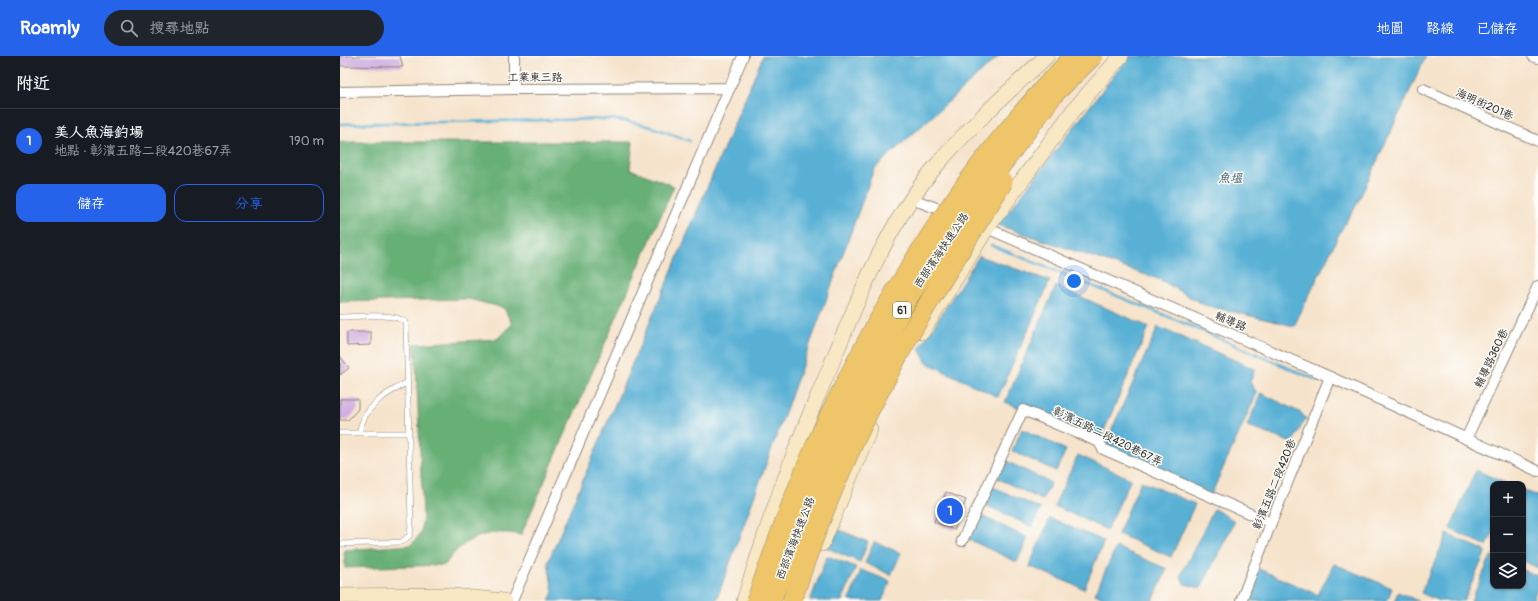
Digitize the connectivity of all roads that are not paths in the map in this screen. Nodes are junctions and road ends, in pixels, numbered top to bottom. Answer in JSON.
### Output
{"nodes":[{"id":1,"x":514,"y":56,"type":"edge"},
{"id":2,"x":743,"y":56,"type":"edge"},
{"id":3,"x":1048,"y":56,"type":"edge"},
{"id":4,"x":1074,"y":56,"type":"edge"},
{"id":5,"x":1093,"y":56,"type":"edge"},
{"id":6,"x":1121,"y":56,"type":"edge"},
{"id":7,"x":1533,"y":56,"type":"edge"},
{"id":8,"x":1538,"y":58,"type":"edge"},
{"id":9,"x":730,"y":88,"type":"junction"},
{"id":10,"x":514,"y":89,"type":"junction"},
{"id":11,"x":1423,"y":89,"type":"dead end"},
{"id":12,"x":340,"y":92,"type":"edge"},
{"id":13,"x":1010,"y":139,"type":"junction"},
{"id":14,"x":1538,"y":141,"type":"edge"},
{"id":15,"x":912,"y":198,"type":"junction"},
{"id":16,"x":986,"y":228,"type":"junction"},
{"id":17,"x":1538,"y":286,"type":"edge"},
{"id":18,"x":340,"y":317,"type":"edge"},
{"id":19,"x":1330,"y":377,"type":"junction"},
{"id":20,"x":408,"y":382,"type":"junction"},
{"id":21,"x":340,"y":433,"type":"edge"},
{"id":22,"x":359,"y":433,"type":"junction"},
{"id":23,"x":409,"y":433,"type":"junction"},
{"id":24,"x":1466,"y":439,"type":"junction"},
{"id":25,"x":1538,"y":471,"type":"edge"},
{"id":26,"x":1271,"y":523,"type":"junction"},
{"id":27,"x":962,"y":541,"type":"dead end"},
{"id":28,"x":340,"y":544,"type":"edge"},
{"id":29,"x":340,"y":596,"type":"edge"},
{"id":30,"x":504,"y":601,"type":"edge"},
{"id":31,"x":512,"y":601,"type":"edge"},
{"id":32,"x":744,"y":601,"type":"edge"},
{"id":33,"x":752,"y":601,"type":"edge"},
{"id":34,"x":756,"y":601,"type":"edge"},
{"id":35,"x":772,"y":601,"type":"edge"},
{"id":36,"x":792,"y":601,"type":"edge"},
{"id":37,"x":801,"y":601,"type":"edge"},
{"id":38,"x":1241,"y":601,"type":"edge"}],
"edges":[{"from":1,"to":10,"type":"street"},
{"from":2,"to":9,"type":"street"},
{"from":3,"to":15,"type":"street"},
{"from":4,"to":13,"type":"highway","name":"西部濱海快速公路","number":"61","bridge":true},
{"from":5,"to":13,"type":"highway","name":"西部濱海快速公路","number":"61","bridge":true},
{"from":6,"to":16,"type":"street"},
{"from":7,"to":8,"type":"street"},
{"from":9,"to":10,"type":"street","name":"工業東三路"},
{"from":9,"to":31,"type":"street"},
{"from":10,"to":12,"type":"street","name":"工業東三路"},
{"from":11,"to":14,"type":"street","name":"海明街201巷"},
{"from":13,"to":33,"type":"highway"},
{"from":13,"to":34,"type":"highway","name":"西部濱海快速公路","number":"61","bridge":true},
{"from":13,"to":35,"type":"highway","name":"西部濱海快速公路","number":"61","bridge":true},
{"from":13,"to":36,"type":"highway","bridge":true},
{"from":15,"to":16,"type":"street","name":"輔導路"},
{"from":15,"to":32,"type":"street"},
{"from":16,"to":19,"type":"street","name":"輔導路"},
{"from":16,"to":37,"type":"street"},
{"from":17,"to":24,"type":"street","name":"輔導路360巷"},
{"from":18,"to":20,"type":"lane"},
{"from":19,"to":24,"type":"street","name":"輔導路"},
{"from":19,"to":26,"type":"street","name":"彰濱五路二段420巷"},
{"from":20,"to":22,"type":"lane"},
{"from":20,"to":23,"type":"lane"},
{"from":21,"to":22,"type":"lane"},
{"from":22,"to":23,"type":"lane"},
{"from":23,"to":28,"type":"lane"},
{"from":24,"to":25,"type":"street","name":"輔導路"},
{"from":26,"to":27,"type":"street","name":"彰濱五路二段420巷67弄"},
{"from":26,"to":38,"type":"street","name":"彰濱五路二段420巷"},
{"from":29,"to":30,"type":"street"}]}
